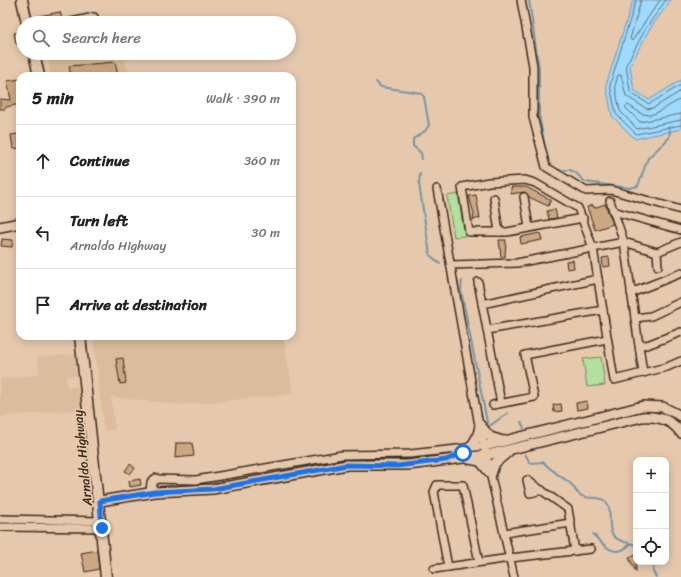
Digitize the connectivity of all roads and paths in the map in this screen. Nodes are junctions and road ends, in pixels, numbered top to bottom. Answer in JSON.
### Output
{"nodes":[{"id":1,"x":22,"y":0,"type":"edge"},
{"id":2,"x":522,"y":0,"type":"edge"},
{"id":3,"x":25,"y":16,"type":"edge"},
{"id":4,"x":36,"y":60,"type":"edge"},
{"id":5,"x":38,"y":72,"type":"edge"},
{"id":6,"x":437,"y":189,"type":"dead end"},
{"id":7,"x":494,"y":198,"type":"dead end"},
{"id":8,"x":524,"y":198,"type":"dead end"},
{"id":9,"x":610,"y":202,"type":"dead end"},
{"id":10,"x":681,"y":210,"type":"edge"},
{"id":11,"x":613,"y":211,"type":"junction"},
{"id":12,"x":583,"y":218,"type":"junction"},
{"id":13,"x":16,"y":224,"type":"edge"},
{"id":14,"x":0,"y":227,"type":"edge"},
{"id":15,"x":529,"y":227,"type":"junction"},
{"id":16,"x":681,"y":230,"type":"edge"},
{"id":17,"x":499,"y":232,"type":"junction"},
{"id":18,"x":624,"y":242,"type":"junction"},
{"id":19,"x":681,"y":242,"type":"edge"},
{"id":20,"x":593,"y":248,"type":"junction"},
{"id":21,"x":657,"y":252,"type":"junction"},
{"id":22,"x":451,"y":265,"type":"junction"},
{"id":23,"x":658,"y":266,"type":"dead end"},
{"id":24,"x":681,"y":273,"type":"edge"},
{"id":25,"x":598,"y":279,"type":"junction"},
{"id":26,"x":478,"y":282,"type":"dead end"},
{"id":27,"x":631,"y":293,"type":"junction"},
{"id":28,"x":681,"y":302,"type":"edge"},
{"id":29,"x":482,"y":304,"type":"junction"},
{"id":30,"x":603,"y":310,"type":"junction"},
{"id":31,"x":635,"y":318,"type":"junction"},
{"id":32,"x":487,"y":330,"type":"junction"},
{"id":33,"x":681,"y":332,"type":"edge"},
{"id":34,"x":608,"y":339,"type":"junction"},
{"id":35,"x":80,"y":340,"type":"edge"},
{"id":36,"x":639,"y":344,"type":"junction"},
{"id":37,"x":681,"y":361,"type":"edge"},
{"id":38,"x":643,"y":373,"type":"junction"},
{"id":39,"x":501,"y":403,"type":"junction"},
{"id":40,"x":493,"y":405,"type":"dead end"},
{"id":41,"x":681,"y":416,"type":"edge"},
{"id":42,"x":480,"y":425,"type":"junction"},
{"id":43,"x":681,"y":432,"type":"edge"},
{"id":44,"x":504,"y":441,"type":"junction"},
{"id":45,"x":485,"y":446,"type":"junction"},
{"id":46,"x":470,"y":447,"type":"junction"},
{"id":47,"x":511,"y":449,"type":"junction"},
{"id":48,"x":487,"y":455,"type":"junction"},
{"id":49,"x":462,"y":458,"type":"junction"},
{"id":50,"x":446,"y":460,"type":"junction"},
{"id":51,"x":492,"y":474,"type":"junction"},
{"id":52,"x":156,"y":479,"type":"joint"},
{"id":53,"x":542,"y":490,"type":"dead end"},
{"id":54,"x":151,"y":492,"type":"junction"},
{"id":55,"x":100,"y":501,"type":"junction"},
{"id":56,"x":0,"y":519,"type":"edge"},
{"id":57,"x":571,"y":523,"type":"junction"},
{"id":58,"x":102,"y":524,"type":"junction"},
{"id":59,"x":0,"y":527,"type":"edge"},
{"id":60,"x":504,"y":533,"type":"junction"},
{"id":61,"x":591,"y":550,"type":"dead end"},
{"id":62,"x":576,"y":551,"type":"junction"},
{"id":63,"x":510,"y":558,"type":"junction"},
{"id":64,"x":479,"y":562,"type":"junction"},
{"id":65,"x":448,"y":567,"type":"junction"},
{"id":66,"x":434,"y":569,"type":"dead end"},
{"id":67,"x":106,"y":577,"type":"edge"},
{"id":68,"x":514,"y":577,"type":"edge"}],
"edges":[{"from":1,"to":3,"type":"main road"},
{"from":2,"to":10,"type":"street"},
{"from":4,"to":5,"type":"main road"},
{"from":6,"to":22,"type":"street"},
{"from":7,"to":17,"type":"street"},
{"from":8,"to":15,"type":"street"},
{"from":9,"to":11,"type":"street"},
{"from":11,"to":16,"type":"street"},
{"from":11,"to":18,"type":"street"},
{"from":12,"to":15,"type":"street"},
{"from":12,"to":17,"type":"street"},
{"from":12,"to":20,"type":"street"},
{"from":13,"to":14,"type":"street"},
{"from":15,"to":17,"type":"street"},
{"from":18,"to":20,"type":"street"},
{"from":18,"to":21,"type":"street"},
{"from":18,"to":27,"type":"street"},
{"from":19,"to":21,"type":"street"},
{"from":20,"to":22,"type":"street"},
{"from":20,"to":25,"type":"street"},
{"from":21,"to":23,"type":"street"},
{"from":22,"to":42,"type":"street"},
{"from":24,"to":27,"type":"street"},
{"from":25,"to":29,"type":"street"},
{"from":25,"to":30,"type":"street"},
{"from":26,"to":29,"type":"street"},
{"from":27,"to":31,"type":"street"},
{"from":28,"to":31,"type":"street"},
{"from":29,"to":32,"type":"street"},
{"from":30,"to":32,"type":"street"},
{"from":30,"to":34,"type":"street"},
{"from":31,"to":36,"type":"street"},
{"from":32,"to":39,"type":"street"},
{"from":33,"to":36,"type":"street"},
{"from":34,"to":38,"type":"street"},
{"from":34,"to":39,"type":"street"},
{"from":35,"to":55,"type":"main road","name":"Arnaldo Highway"},
{"from":36,"to":38,"type":"street"},
{"from":37,"to":38,"type":"street"},
{"from":39,"to":40,"type":"street"},
{"from":41,"to":44,"type":"street"},
{"from":42,"to":44,"type":"street"},
{"from":42,"to":45,"type":"street"},
{"from":42,"to":46,"type":"street"},
{"from":43,"to":47,"type":"street"},
{"from":44,"to":45,"type":"street"},
{"from":45,"to":46,"type":"street"},
{"from":45,"to":48,"type":"street"},
{"from":46,"to":50,"type":"street"},
{"from":46,"to":52,"type":"street"},
{"from":47,"to":48,"type":"street"},
{"from":47,"to":51,"type":"street"},
{"from":48,"to":49,"type":"street"},
{"from":48,"to":51,"type":"street"},
{"from":49,"to":50,"type":"street"},
{"from":49,"to":51,"type":"street"},
{"from":50,"to":54,"type":"street"},
{"from":51,"to":60,"type":"street"},
{"from":52,"to":54,"type":"street"},
{"from":53,"to":57,"type":"street"},
{"from":54,"to":55,"type":"street"},
{"from":55,"to":58,"type":"main road","name":"Arnaldo Highway"},
{"from":56,"to":58,"type":"street"},
{"from":57,"to":60,"type":"street"},
{"from":57,"to":62,"type":"street"},
{"from":58,"to":59,"type":"street"},
{"from":58,"to":67,"type":"main road","name":"Arnaldo Highway"},
{"from":60,"to":63,"type":"street"},
{"from":61,"to":62,"type":"street"},
{"from":62,"to":63,"type":"street"},
{"from":63,"to":64,"type":"street"},
{"from":63,"to":68,"type":"street"},
{"from":64,"to":65,"type":"street"},
{"from":64,"to":65,"type":"street"},
{"from":65,"to":66,"type":"street"}]}
